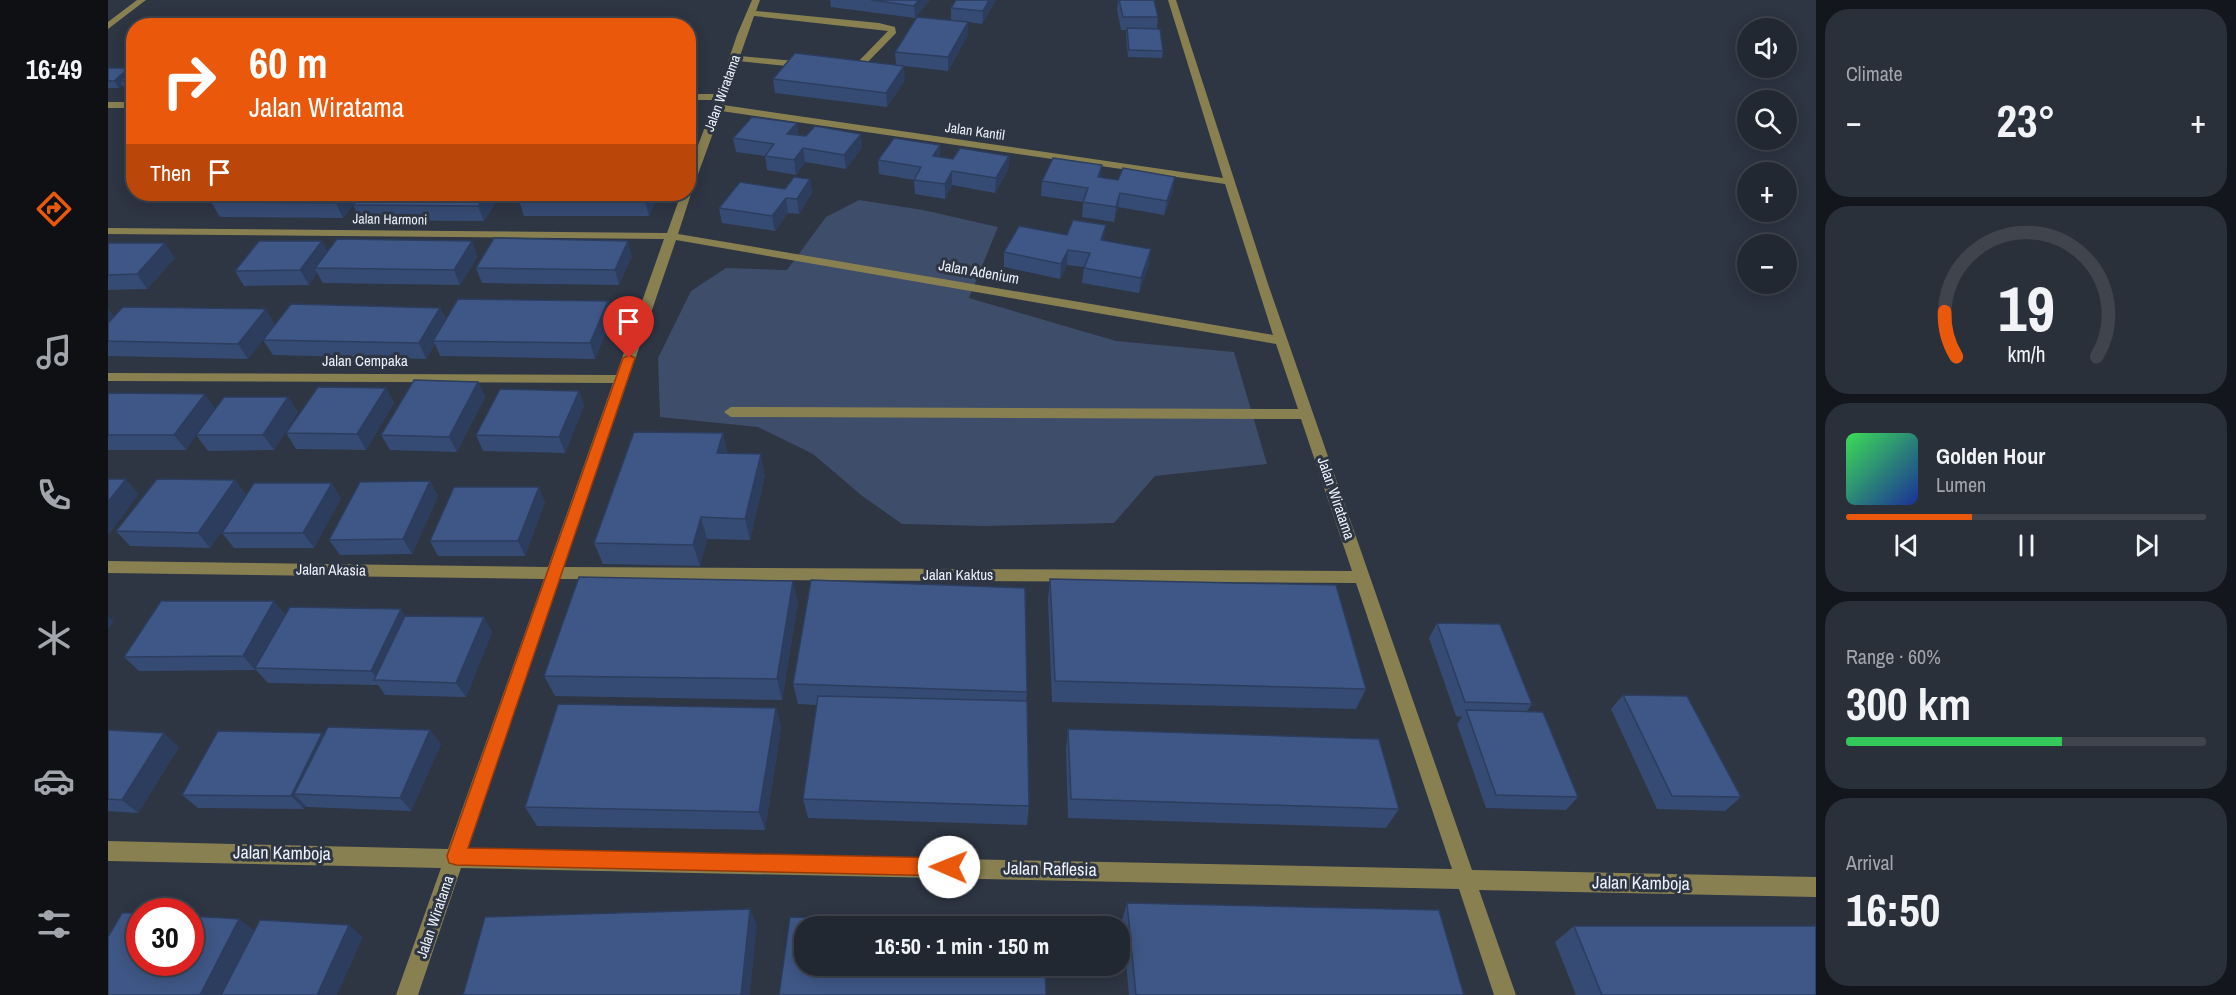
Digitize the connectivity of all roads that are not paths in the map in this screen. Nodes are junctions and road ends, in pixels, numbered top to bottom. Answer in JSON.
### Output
{"nodes":[{"id":1,"x":142,"y":0,"type":"edge"},
{"id":2,"x":756,"y":0,"type":"edge"},
{"id":3,"x":1172,"y":0,"type":"edge"},
{"id":4,"x":752,"y":13,"type":"junction"},
{"id":5,"x":108,"y":26,"type":"edge"},
{"id":6,"x":735,"y":58,"type":"junction"},
{"id":7,"x":812,"y":65,"type":"edge"},
{"id":8,"x":834,"y":67,"type":"edge"},
{"id":9,"x":856,"y":69,"type":"junction"},
{"id":10,"x":866,"y":70,"type":"edge"},
{"id":11,"x":696,"y":98,"type":"edge"},
{"id":12,"x":718,"y":102,"type":"junction"},
{"id":13,"x":108,"y":105,"type":"edge"},
{"id":14,"x":126,"y":105,"type":"edge"},
{"id":15,"x":696,"y":165,"type":"edge"},
{"id":16,"x":1230,"y":182,"type":"junction"},
{"id":17,"x":684,"y":201,"type":"edge"},
{"id":18,"x":108,"y":231,"type":"edge"},
{"id":19,"x":672,"y":236,"type":"junction"},
{"id":20,"x":1282,"y":341,"type":"junction"},
{"id":21,"x":108,"y":377,"type":"edge"},
{"id":22,"x":622,"y":379,"type":"junction"},
{"id":23,"x":731,"y":412,"type":"dead end"},
{"id":24,"x":1306,"y":414,"type":"junction"},
{"id":25,"x":108,"y":567,"type":"edge"},
{"id":26,"x":554,"y":573,"type":"junction"},
{"id":27,"x":1363,"y":577,"type":"junction"},
{"id":28,"x":108,"y":850,"type":"edge"},
{"id":29,"x":456,"y":856,"type":"junction"},
{"id":30,"x":1465,"y":879,"type":"junction"},
{"id":31,"x":1816,"y":887,"type":"edge"},
{"id":32,"x":407,"y":995,"type":"edge"},
{"id":33,"x":1505,"y":995,"type":"edge"}],
"edges":[{"from":1,"to":5,"type":"street"},
{"from":2,"to":4,"type":"street","name":"Jalan Wiratama"},
{"from":3,"to":16,"type":"street","name":"Jalan Wiratama"},
{"from":4,"to":6,"type":"street","name":"Jalan Wiratama"},
{"from":4,"to":9,"type":"street"},
{"from":6,"to":7,"type":"street"},
{"from":6,"to":12,"type":"street","name":"Jalan Wiratama"},
{"from":8,"to":9,"type":"street"},
{"from":9,"to":10,"type":"street"},
{"from":11,"to":12,"type":"street","name":"Jalan Kantil"},
{"from":12,"to":15,"type":"street","name":"Jalan Wiratama"},
{"from":12,"to":16,"type":"street","name":"Jalan Kantil"},
{"from":13,"to":14,"type":"street"},
{"from":16,"to":20,"type":"street","name":"Jalan Wiratama"},
{"from":17,"to":19,"type":"street","name":"Jalan Wiratama"},
{"from":18,"to":19,"type":"street","name":"Jalan Harmoni"},
{"from":19,"to":20,"type":"street","name":"Jalan Adenium"},
{"from":19,"to":22,"type":"street","name":"Jalan Wiratama"},
{"from":20,"to":24,"type":"street","name":"Jalan Wiratama"},
{"from":21,"to":22,"type":"street","name":"Jalan Cempaka"},
{"from":22,"to":26,"type":"street","name":"Jalan Wiratama"},
{"from":23,"to":24,"type":"street"},
{"from":24,"to":27,"type":"street","name":"Jalan Wiratama"},
{"from":25,"to":26,"type":"street","name":"Jalan Akasia"},
{"from":26,"to":27,"type":"street","name":"Jalan Kaktus"},
{"from":26,"to":29,"type":"street","name":"Jalan Wiratama"},
{"from":27,"to":30,"type":"street","name":"Jalan Wiratama"},
{"from":28,"to":29,"type":"street","name":"Jalan Kamboja"},
{"from":29,"to":30,"type":"street","name":"Jalan Raflesia"},
{"from":29,"to":32,"type":"street","name":"Jalan Wiratama"},
{"from":30,"to":31,"type":"street","name":"Jalan Kamboja"},
{"from":30,"to":33,"type":"street","name":"Jalan Wiratama"}]}
